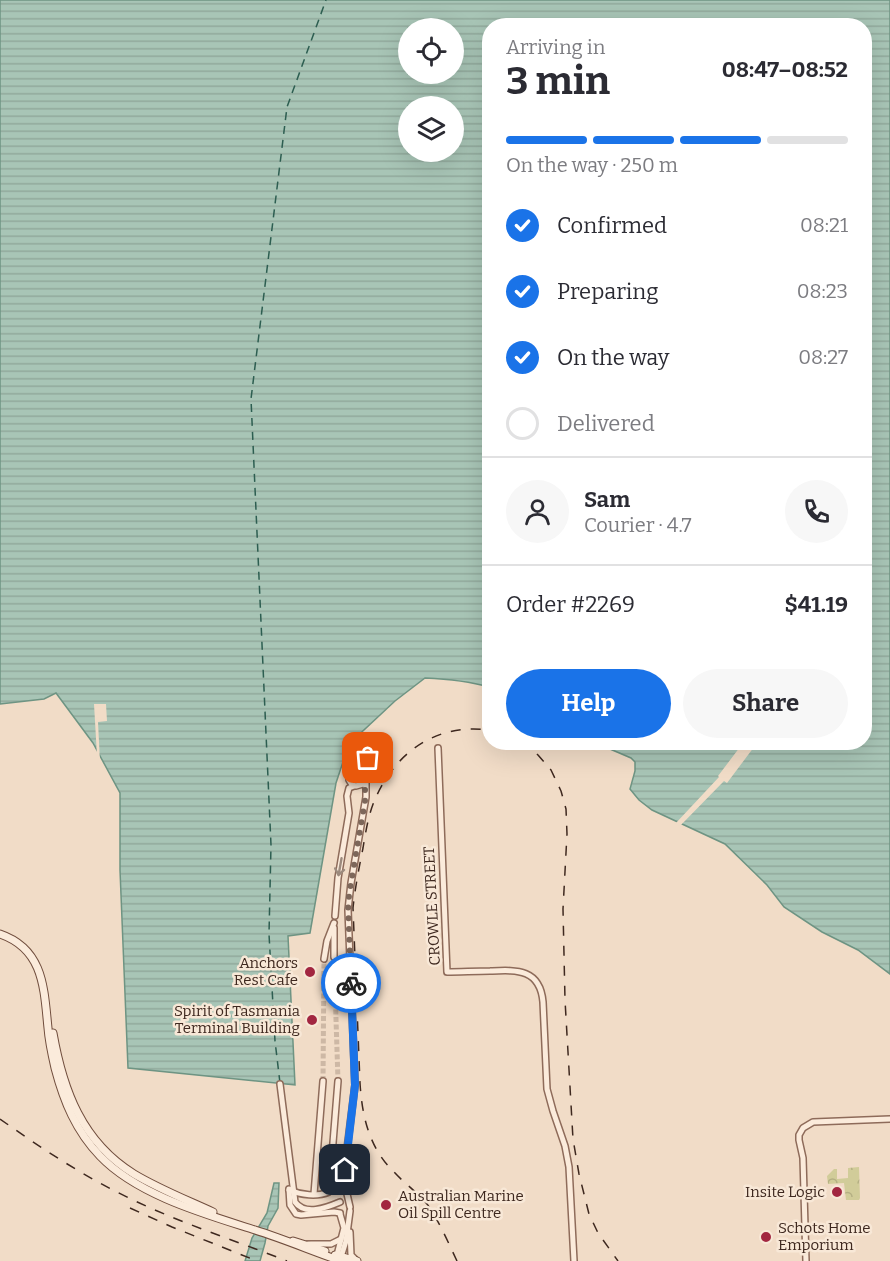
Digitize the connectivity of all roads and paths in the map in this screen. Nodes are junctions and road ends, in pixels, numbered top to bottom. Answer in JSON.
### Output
{"nodes":[{"id":1,"x":438,"y":748,"type":"dead end"},
{"id":2,"x":366,"y":780,"type":"junction"},
{"id":3,"x":354,"y":786,"type":"junction"},
{"id":4,"x":364,"y":804,"type":"junction"},
{"id":5,"x":335,"y":916,"type":"dead end"},
{"id":6,"x":0,"y":932,"type":"edge"},
{"id":7,"x":334,"y":957,"type":"tunnel mouth"},
{"id":8,"x":324,"y":959,"type":"tunnel mouth"},
{"id":9,"x":338,"y":1080,"type":"tunnel mouth"},
{"id":10,"x":322,"y":1081,"type":"tunnel mouth"},
{"id":11,"x":280,"y":1084,"type":"dead end"},
{"id":12,"x":890,"y":1119,"type":"edge"},
{"id":13,"x":345,"y":1178,"type":"junction"},
{"id":14,"x":291,"y":1191,"type":"junction"},
{"id":15,"x":314,"y":1194,"type":"junction"},
{"id":16,"x":340,"y":1202,"type":"junction"},
{"id":17,"x":350,"y":1209,"type":"junction"},
{"id":18,"x":340,"y":1213,"type":"junction"},
{"id":19,"x":349,"y":1222,"type":"junction"},
{"id":20,"x":273,"y":1236,"type":"junction"},
{"id":21,"x":340,"y":1239,"type":"junction"},
{"id":22,"x":303,"y":1243,"type":"junction"},
{"id":23,"x":339,"y":1259,"type":"edge"},
{"id":24,"x":357,"y":1261,"type":"edge"},
{"id":25,"x":573,"y":1261,"type":"edge"},
{"id":26,"x":806,"y":1261,"type":"edge"}],
"edges":[{"from":1,"to":25,"type":"street","name":"CROWLE STREET"},
{"from":2,"to":3,"type":"street"},
{"from":2,"to":3,"type":"street"},
{"from":2,"to":4,"type":"street"},
{"from":3,"to":4,"type":"street"},
{"from":3,"to":5,"type":"street","one_way":true},
{"from":4,"to":13,"type":"street"},
{"from":6,"to":20,"type":"main road"},
{"from":7,"to":8,"type":"street"},
{"from":9,"to":15,"type":"street"},
{"from":10,"to":15,"type":"street"},
{"from":11,"to":14,"type":"street"},
{"from":12,"to":26,"type":"street"},
{"from":13,"to":16,"type":"street"},
{"from":13,"to":17,"type":"street"},
{"from":14,"to":15,"type":"street"},
{"from":14,"to":16,"type":"street"},
{"from":14,"to":18,"type":"street"},
{"from":16,"to":17,"type":"street"},
{"from":16,"to":18,"type":"street"},
{"from":17,"to":18,"type":"street"},
{"from":17,"to":19,"type":"street"},
{"from":18,"to":21,"type":"street"},
{"from":19,"to":23,"type":"street"},
{"from":19,"to":24,"type":"street"},
{"from":20,"to":22,"type":"main road"},
{"from":20,"to":23,"type":"main road"},
{"from":21,"to":22,"type":"street"},
{"from":21,"to":23,"type":"street"},
{"from":22,"to":23,"type":"main road"},
{"from":23,"to":24,"type":"main road"}]}
